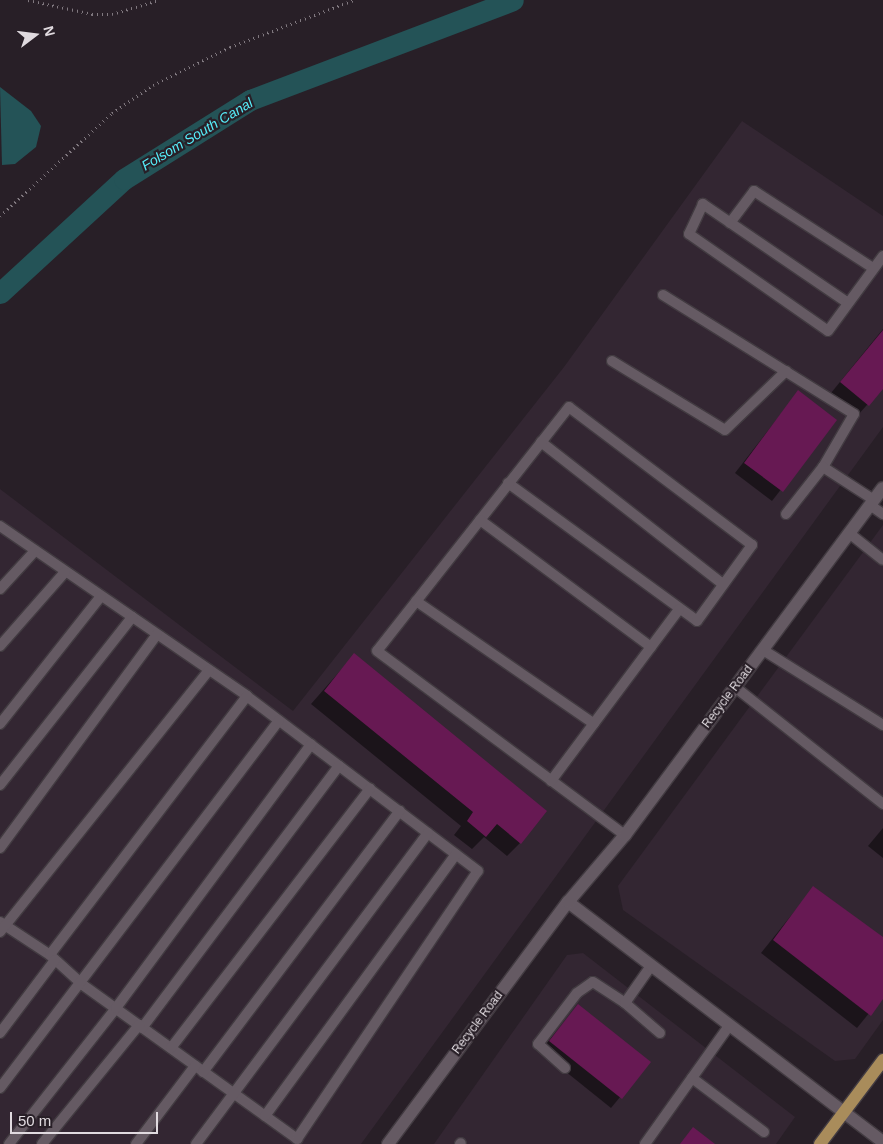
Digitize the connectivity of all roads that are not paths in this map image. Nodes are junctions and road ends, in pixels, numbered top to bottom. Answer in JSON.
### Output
{"nodes":[{"id":1,"x":730,"y":223,"type":"junction"},
{"id":2,"x":883,"y":256,"type":"edge"},
{"id":3,"x":873,"y":268,"type":"junction"},
{"id":4,"x":663,"y":295,"type":"dead end"},
{"id":5,"x":848,"y":303,"type":"junction"},
{"id":6,"x":612,"y":361,"type":"dead end"},
{"id":7,"x":786,"y":371,"type":"junction"},
{"id":8,"x":541,"y":442,"type":"junction"},
{"id":9,"x":823,"y":467,"type":"junction"},
{"id":10,"x":508,"y":483,"type":"junction"},
{"id":11,"x":883,"y":488,"type":"edge"},
{"id":12,"x":872,"y":503,"type":"junction"},
{"id":13,"x":786,"y":514,"type":"dead end"},
{"id":14,"x":883,"y":514,"type":"edge"},
{"id":15,"x":480,"y":520,"type":"junction"},
{"id":16,"x":0,"y":526,"type":"edge"},
{"id":17,"x":850,"y":533,"type":"junction"},
{"id":18,"x":35,"y":551,"type":"junction"},
{"id":19,"x":883,"y":560,"type":"edge"},
{"id":20,"x":65,"y":572,"type":"junction"},
{"id":21,"x":723,"y":584,"type":"junction"},
{"id":22,"x":0,"y":589,"type":"edge"},
{"id":23,"x":100,"y":596,"type":"junction"},
{"id":24,"x":416,"y":601,"type":"junction"},
{"id":25,"x":679,"y":609,"type":"junction"},
{"id":26,"x":132,"y":617,"type":"junction"},
{"id":27,"x":157,"y":634,"type":"junction"},
{"id":28,"x":0,"y":646,"type":"edge"},
{"id":29,"x":651,"y":647,"type":"junction"},
{"id":30,"x":763,"y":650,"type":"junction"},
{"id":31,"x":209,"y":670,"type":"junction"},
{"id":32,"x":736,"y":687,"type":"junction"},
{"id":33,"x":247,"y":696,"type":"junction"},
{"id":34,"x":279,"y":721,"type":"junction"},
{"id":35,"x":0,"y":724,"type":"edge"},
{"id":36,"x":594,"y":724,"type":"junction"},
{"id":37,"x":883,"y":725,"type":"edge"},
{"id":38,"x":311,"y":744,"type":"junction"},
{"id":39,"x":339,"y":766,"type":"junction"},
{"id":40,"x":551,"y":780,"type":"junction"},
{"id":41,"x":0,"y":785,"type":"edge"},
{"id":42,"x":370,"y":789,"type":"junction"},
{"id":43,"x":883,"y":804,"type":"edge"},
{"id":44,"x":400,"y":811,"type":"junction"},
{"id":45,"x":428,"y":833,"type":"junction"},
{"id":46,"x":625,"y":835,"type":"junction"},
{"id":47,"x":0,"y":848,"type":"edge"},
{"id":48,"x":456,"y":854,"type":"junction"},
{"id":49,"x":568,"y":902,"type":"junction"},
{"id":50,"x":2,"y":927,"type":"edge"},
{"id":51,"x":53,"y":957,"type":"junction"},
{"id":52,"x":651,"y":966,"type":"junction"},
{"id":53,"x":83,"y":985,"type":"junction"},
{"id":54,"x":625,"y":1003,"type":"junction"},
{"id":55,"x":116,"y":1008,"type":"junction"},
{"id":56,"x":140,"y":1026,"type":"junction"},
{"id":57,"x":729,"y":1026,"type":"junction"},
{"id":58,"x":660,"y":1033,"type":"dead end"},
{"id":59,"x":0,"y":1034,"type":"edge"},
{"id":60,"x":171,"y":1048,"type":"junction"},
{"id":61,"x":883,"y":1060,"type":"edge"},
{"id":62,"x":565,"y":1068,"type":"dead end"},
{"id":63,"x":199,"y":1069,"type":"junction"},
{"id":64,"x":692,"y":1078,"type":"junction"},
{"id":65,"x":0,"y":1088,"type":"edge"},
{"id":66,"x":234,"y":1094,"type":"junction"},
{"id":67,"x":842,"y":1114,"type":"junction"},
{"id":68,"x":266,"y":1116,"type":"junction"},
{"id":69,"x":764,"y":1132,"type":"dead end"},
{"id":70,"x":296,"y":1142,"type":"edge"},
{"id":71,"x":883,"y":1142,"type":"edge"},
{"id":72,"x":8,"y":1144,"type":"edge"},
{"id":73,"x":42,"y":1144,"type":"edge"},
{"id":74,"x":136,"y":1144,"type":"edge"},
{"id":75,"x":196,"y":1144,"type":"edge"},
{"id":76,"x":388,"y":1144,"type":"edge"},
{"id":77,"x":645,"y":1144,"type":"edge"},
{"id":78,"x":820,"y":1144,"type":"edge"}],
"edges":[{"from":1,"to":3,"type":"lane"},
{"from":1,"to":5,"type":"lane"},
{"from":1,"to":5,"type":"lane"},
{"from":2,"to":3,"type":"lane"},
{"from":3,"to":5,"type":"lane"},
{"from":4,"to":7,"type":"lane"},
{"from":6,"to":7,"type":"lane"},
{"from":7,"to":9,"type":"lane"},
{"from":8,"to":10,"type":"lane"},
{"from":8,"to":21,"type":"lane"},
{"from":8,"to":21,"type":"lane"},
{"from":9,"to":12,"type":"lane"},
{"from":9,"to":13,"type":"lane"},
{"from":10,"to":15,"type":"lane"},
{"from":10,"to":25,"type":"lane"},
{"from":11,"to":12,"type":"street","name":"Recycle Road"},
{"from":12,"to":14,"type":"lane"},
{"from":12,"to":17,"type":"street","name":"Recycle Road"},
{"from":15,"to":24,"type":"lane"},
{"from":15,"to":29,"type":"lane"},
{"from":16,"to":18,"type":"lane"},
{"from":17,"to":19,"type":"lane"},
{"from":17,"to":30,"type":"street","name":"Recycle Road"},
{"from":18,"to":20,"type":"lane"},
{"from":18,"to":22,"type":"lane"},
{"from":20,"to":23,"type":"lane"},
{"from":20,"to":28,"type":"lane"},
{"from":21,"to":25,"type":"lane"},
{"from":23,"to":26,"type":"lane"},
{"from":23,"to":35,"type":"lane"},
{"from":24,"to":36,"type":"lane"},
{"from":24,"to":40,"type":"lane"},
{"from":25,"to":29,"type":"lane"},
{"from":26,"to":27,"type":"lane"},
{"from":26,"to":41,"type":"lane"},
{"from":27,"to":31,"type":"lane"},
{"from":27,"to":47,"type":"lane"},
{"from":29,"to":36,"type":"lane"},
{"from":30,"to":32,"type":"street","name":"Recycle Road"},
{"from":30,"to":37,"type":"lane"},
{"from":31,"to":33,"type":"lane"},
{"from":31,"to":50,"type":"lane"},
{"from":32,"to":43,"type":"lane"},
{"from":32,"to":46,"type":"street","name":"Recycle Road"},
{"from":33,"to":34,"type":"lane"},
{"from":33,"to":51,"type":"lane"},
{"from":34,"to":38,"type":"lane"},
{"from":34,"to":53,"type":"lane"},
{"from":36,"to":40,"type":"lane"},
{"from":38,"to":39,"type":"lane"},
{"from":38,"to":55,"type":"lane"},
{"from":39,"to":42,"type":"lane"},
{"from":39,"to":56,"type":"lane"},
{"from":40,"to":46,"type":"lane"},
{"from":42,"to":44,"type":"lane"},
{"from":42,"to":60,"type":"lane"},
{"from":44,"to":45,"type":"lane"},
{"from":44,"to":63,"type":"lane"},
{"from":45,"to":48,"type":"lane"},
{"from":45,"to":66,"type":"lane"},
{"from":46,"to":49,"type":"street","name":"Recycle Road"},
{"from":48,"to":68,"type":"lane"},
{"from":48,"to":70,"type":"lane"},
{"from":49,"to":52,"type":"street"},
{"from":49,"to":76,"type":"street","name":"Recycle Road"},
{"from":50,"to":51,"type":"lane"},
{"from":51,"to":53,"type":"lane"},
{"from":51,"to":59,"type":"lane"},
{"from":52,"to":54,"type":"lane"},
{"from":52,"to":57,"type":"street"},
{"from":53,"to":55,"type":"lane"},
{"from":53,"to":65,"type":"lane"},
{"from":54,"to":58,"type":"lane"},
{"from":54,"to":62,"type":"lane"},
{"from":55,"to":56,"type":"lane"},
{"from":55,"to":72,"type":"lane"},
{"from":56,"to":60,"type":"lane"},
{"from":56,"to":73,"type":"lane"},
{"from":57,"to":64,"type":"lane"},
{"from":57,"to":67,"type":"street"},
{"from":60,"to":63,"type":"lane"},
{"from":61,"to":67,"type":"main road"},
{"from":63,"to":66,"type":"lane"},
{"from":63,"to":74,"type":"lane"},
{"from":64,"to":69,"type":"lane"},
{"from":64,"to":77,"type":"lane"},
{"from":66,"to":68,"type":"lane"},
{"from":66,"to":75,"type":"lane"},
{"from":67,"to":71,"type":"street"},
{"from":67,"to":78,"type":"main road"},
{"from":68,"to":70,"type":"lane"}]}
